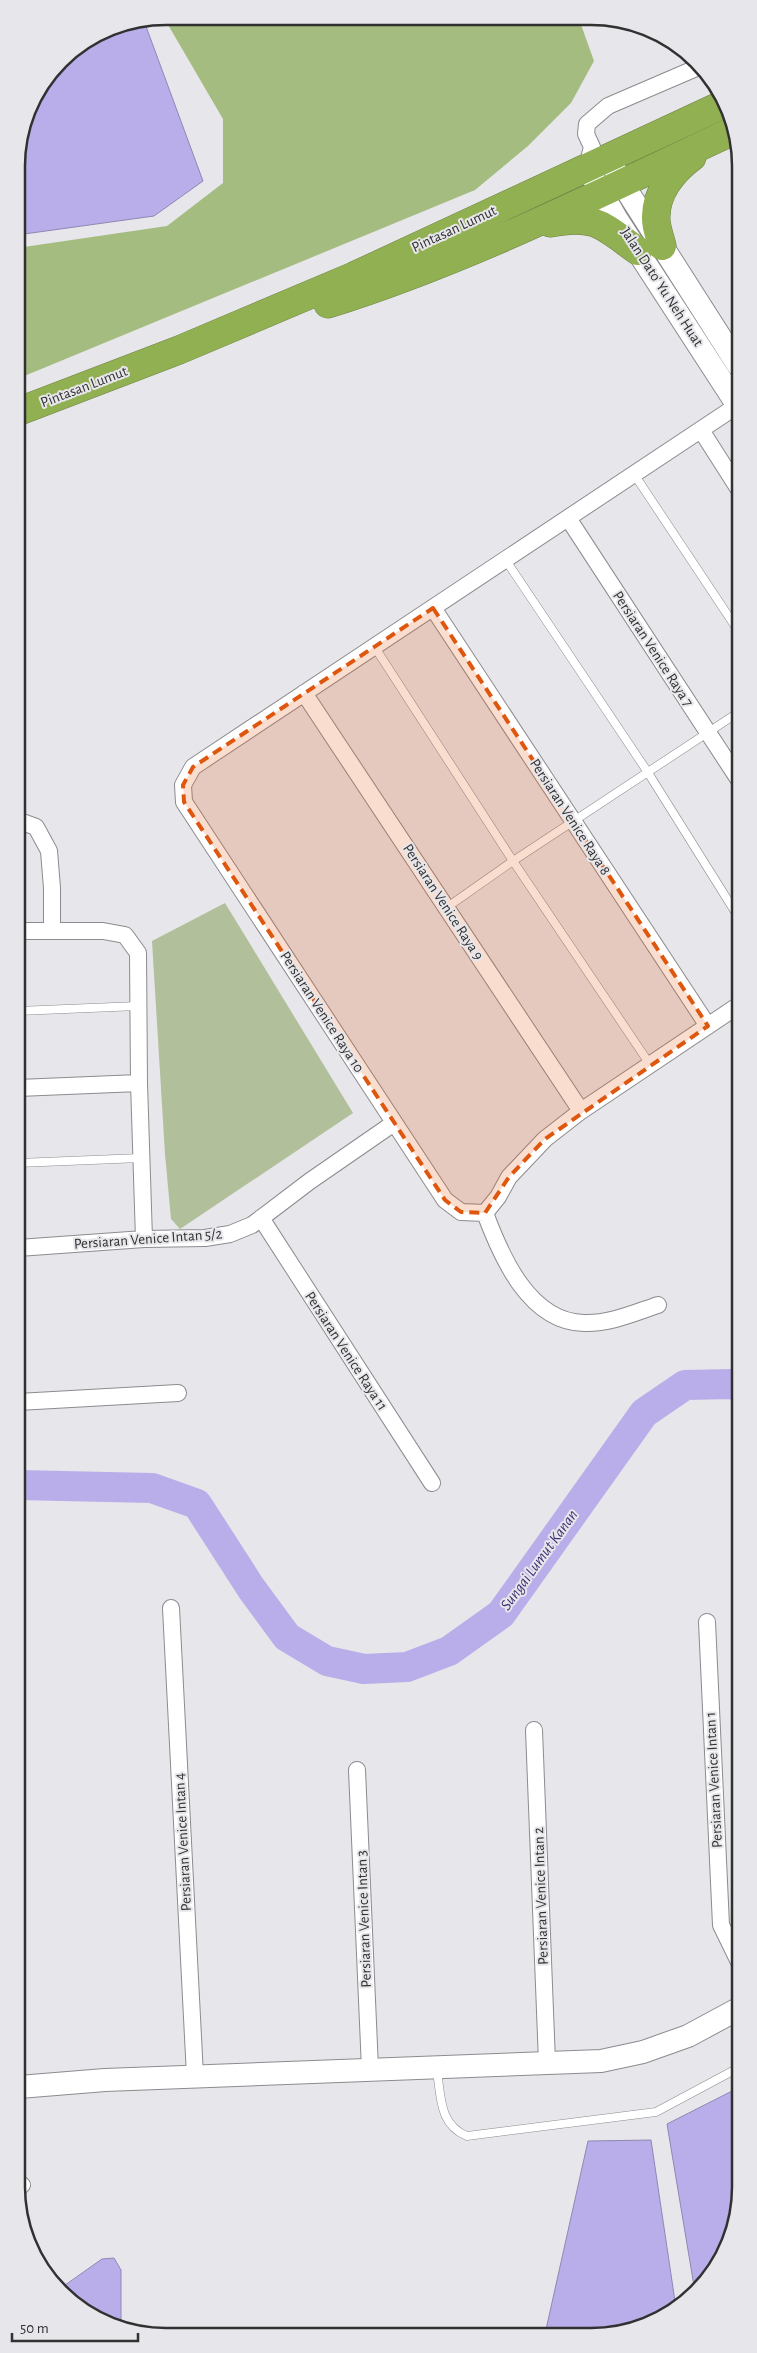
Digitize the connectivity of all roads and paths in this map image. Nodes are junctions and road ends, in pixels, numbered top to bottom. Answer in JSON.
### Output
{"nodes":[{"id":1,"x":694,"y":69,"type":"edge"},
{"id":2,"x":718,"y":106,"type":"edge"},
{"id":3,"x":724,"y":135,"type":"edge"},
{"id":4,"x":596,"y":157,"type":"junction"},
{"id":5,"x":611,"y":188,"type":"junction"},
{"id":6,"x":520,"y":229,"type":"junction"},
{"id":7,"x":650,"y":249,"type":"junction"},
{"id":8,"x":179,"y":350,"type":"junction"},
{"id":9,"x":732,"y":357,"type":"edge"},
{"id":10,"x":732,"y":395,"type":"edge"},
{"id":11,"x":25,"y":409,"type":"edge"},
{"id":12,"x":732,"y":410,"type":"edge"},
{"id":13,"x":701,"y":430,"type":"junction"},
{"id":14,"x":634,"y":474,"type":"junction"},
{"id":15,"x":732,"y":479,"type":"edge"},
{"id":16,"x":568,"y":518,"type":"junction"},
{"id":17,"x":505,"y":559,"type":"junction"},
{"id":18,"x":433,"y":608,"type":"junction"},
{"id":19,"x":732,"y":623,"type":"edge"},
{"id":20,"x":374,"y":646,"type":"junction"},
{"id":21,"x":304,"y":693,"type":"junction"},
{"id":22,"x":732,"y":717,"type":"edge"},
{"id":23,"x":708,"y":733,"type":"junction"},
{"id":24,"x":732,"y":769,"type":"edge"},
{"id":25,"x":647,"y":772,"type":"junction"},
{"id":26,"x":573,"y":822,"type":"junction"},
{"id":27,"x":25,"y":823,"type":"edge"},
{"id":28,"x":513,"y":861,"type":"junction"},
{"id":29,"x":732,"y":907,"type":"edge"},
{"id":30,"x":446,"y":908,"type":"junction"},
{"id":31,"x":52,"y":930,"type":"junction"},
{"id":32,"x":25,"y":931,"type":"edge"},
{"id":33,"x":138,"y":1006,"type":"junction"},
{"id":34,"x":25,"y":1010,"type":"edge"},
{"id":35,"x":732,"y":1011,"type":"edge"},
{"id":36,"x":708,"y":1026,"type":"junction"},
{"id":37,"x":651,"y":1066,"type":"junction"},
{"id":38,"x":139,"y":1083,"type":"junction"},
{"id":39,"x":25,"y":1088,"type":"edge"},
{"id":40,"x":581,"y":1111,"type":"junction"},
{"id":41,"x":394,"y":1123,"type":"junction"},
{"id":42,"x":141,"y":1158,"type":"junction"},
{"id":43,"x":25,"y":1163,"type":"edge"},
{"id":44,"x":485,"y":1213,"type":"junction"},
{"id":45,"x":261,"y":1218,"type":"junction"},
{"id":46,"x":144,"y":1239,"type":"junction"},
{"id":47,"x":25,"y":1248,"type":"edge"},
{"id":48,"x":658,"y":1305,"type":"dead end"},
{"id":49,"x":178,"y":1393,"type":"dead end"},
{"id":50,"x":25,"y":1402,"type":"edge"},
{"id":51,"x":432,"y":1483,"type":"dead end"},
{"id":52,"x":171,"y":1608,"type":"dead end"},
{"id":53,"x":707,"y":1622,"type":"dead end"},
{"id":54,"x":534,"y":1730,"type":"dead end"},
{"id":55,"x":357,"y":1770,"type":"dead end"},
{"id":56,"x":732,"y":1948,"type":"edge"},
{"id":57,"x":732,"y":2012,"type":"edge"},
{"id":58,"x":547,"y":2062,"type":"junction"},
{"id":59,"x":436,"y":2066,"type":"junction"},
{"id":60,"x":370,"y":2068,"type":"junction"},
{"id":61,"x":732,"y":2071,"type":"edge"},
{"id":62,"x":196,"y":2076,"type":"junction"},
{"id":63,"x":25,"y":2087,"type":"edge"}],
"edges":[{"from":1,"to":4,"type":"street"},
{"from":2,"to":4,"type":"highway","name":"Pintasan Lumut"},
{"from":3,"to":5,"type":"highway","name":"Pintasan Lumut"},
{"from":3,"to":7,"type":"highway"},
{"from":4,"to":5,"type":"street","name":"Jalan Dato' Yu Neh Huat"},
{"from":4,"to":8,"type":"highway","name":"Pintasan Lumut"},
{"from":5,"to":6,"type":"highway","name":"Pintasan Lumut"},
{"from":5,"to":7,"type":"street","name":"Jalan Dato' Yu Neh Huat"},
{"from":6,"to":7,"type":"highway"},
{"from":6,"to":8,"type":"highway","name":"Pintasan Lumut"},
{"from":7,"to":9,"type":"street","name":"Jalan Dato' Yu Neh Huat"},
{"from":7,"to":10,"type":"street","name":"Jalan Dato' Yu Neh Huat"},
{"from":8,"to":11,"type":"highway","name":"Pintasan Lumut"},
{"from":12,"to":13,"type":"street"},
{"from":13,"to":14,"type":"street"},
{"from":13,"to":15,"type":"street"},
{"from":14,"to":16,"type":"street"},
{"from":14,"to":19,"type":"lane"},
{"from":16,"to":17,"type":"street"},
{"from":16,"to":23,"type":"street","name":"Persiaran Venice Raya 7"},
{"from":17,"to":18,"type":"street"},
{"from":17,"to":25,"type":"lane"},
{"from":18,"to":20,"type":"street"},
{"from":18,"to":26,"type":"street","name":"Persiaran Venice Raya 8"},
{"from":20,"to":21,"type":"street"},
{"from":20,"to":28,"type":"lane"},
{"from":21,"to":30,"type":"street","name":"Persiaran Venice Raya 9"},
{"from":21,"to":41,"type":"street","name":"Persiaran Venice Raya 10"},
{"from":22,"to":23,"type":"lane"},
{"from":23,"to":24,"type":"street","name":"Persiaran Venice Raya 7"},
{"from":23,"to":25,"type":"lane"},
{"from":25,"to":26,"type":"lane"},
{"from":25,"to":29,"type":"lane"},
{"from":26,"to":28,"type":"lane"},
{"from":26,"to":36,"type":"street","name":"Persiaran Venice Raya 8"},
{"from":27,"to":31,"type":"street"},
{"from":28,"to":30,"type":"lane"},
{"from":28,"to":37,"type":"lane"},
{"from":30,"to":40,"type":"street","name":"Persiaran Venice Raya 9"},
{"from":31,"to":32,"type":"street"},
{"from":31,"to":33,"type":"street"},
{"from":33,"to":34,"type":"lane"},
{"from":33,"to":38,"type":"street"},
{"from":35,"to":36,"type":"street"},
{"from":36,"to":37,"type":"street"},
{"from":37,"to":40,"type":"street"},
{"from":38,"to":39,"type":"street"},
{"from":38,"to":42,"type":"street"},
{"from":40,"to":44,"type":"street"},
{"from":41,"to":44,"type":"street","name":"Persiaran Venice Raya 10"},
{"from":41,"to":45,"type":"street","name":"Persiaran Venice Intan 5/2"},
{"from":42,"to":43,"type":"lane"},
{"from":42,"to":46,"type":"street"},
{"from":44,"to":48,"type":"street"},
{"from":45,"to":46,"type":"street","name":"Persiaran Venice Intan 5/2"},
{"from":45,"to":51,"type":"street","name":"Persiaran Venice Raya 11"},
{"from":46,"to":47,"type":"street","name":"Persiaran Venice Intan 5/2"},
{"from":49,"to":50,"type":"street"},
{"from":52,"to":62,"type":"street","name":"Persiaran Venice Intan 4"},
{"from":53,"to":56,"type":"street","name":"Persiaran Venice Intan 1"},
{"from":54,"to":58,"type":"street","name":"Persiaran Venice Intan 2"},
{"from":55,"to":60,"type":"street","name":"Persiaran Venice Intan 3"},
{"from":57,"to":58,"type":"street"},
{"from":58,"to":59,"type":"street"},
{"from":59,"to":60,"type":"street"},
{"from":59,"to":61,"type":"lane"},
{"from":60,"to":62,"type":"street"},
{"from":62,"to":63,"type":"street"}]}
